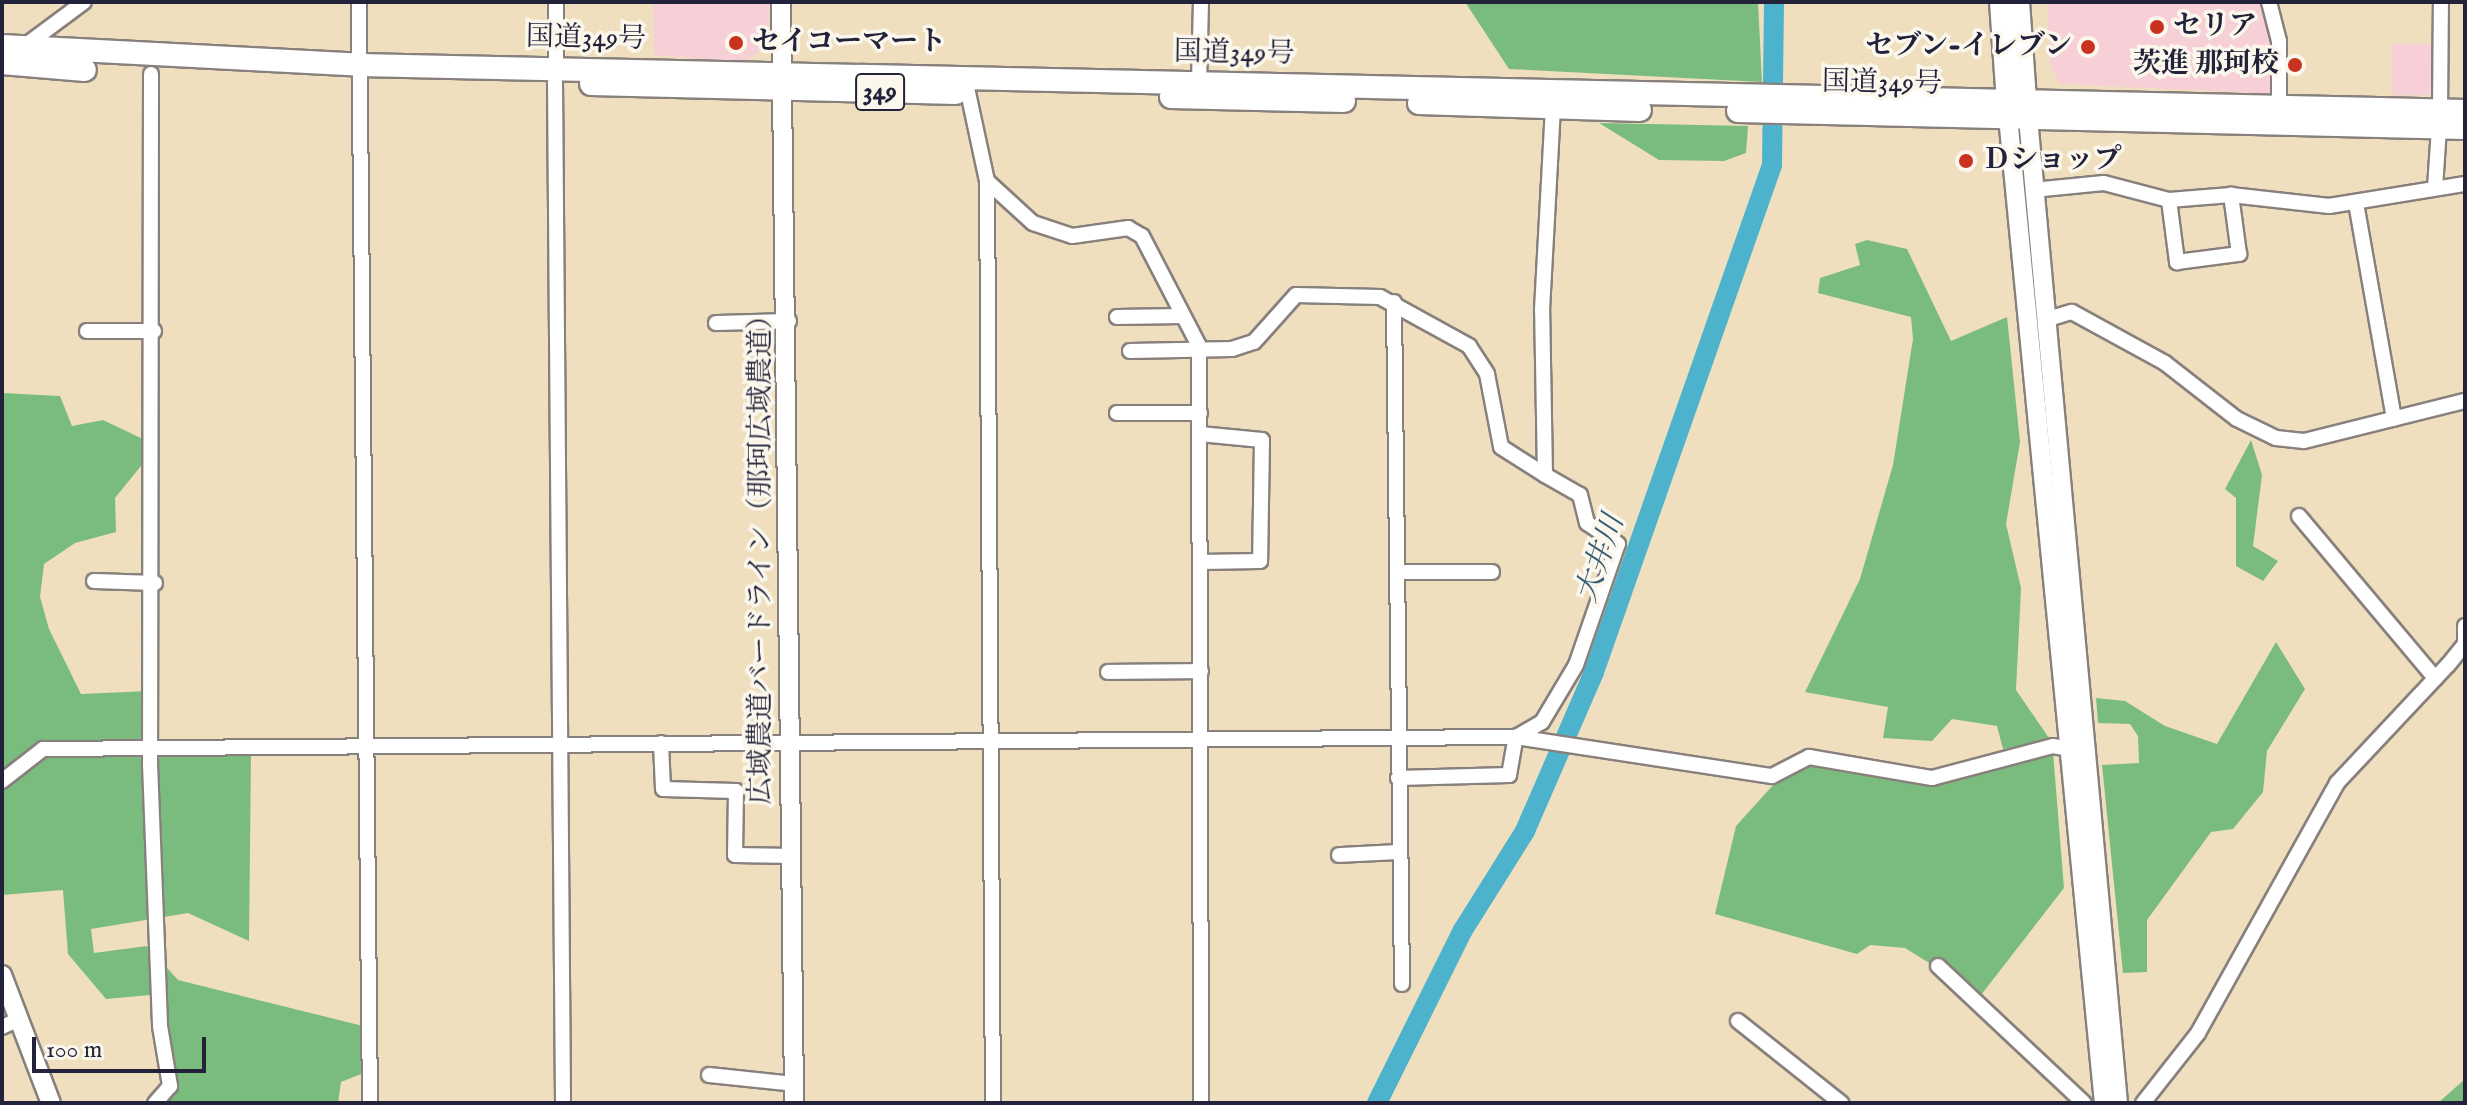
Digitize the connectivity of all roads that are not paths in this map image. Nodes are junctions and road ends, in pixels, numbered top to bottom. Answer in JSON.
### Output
{"nodes":[{"id":1,"x":84,"y":2,"type":"edge"},
{"id":2,"x":359,"y":2,"type":"edge"},
{"id":3,"x":556,"y":2,"type":"edge"},
{"id":4,"x":781,"y":2,"type":"edge"},
{"id":5,"x":1201,"y":2,"type":"edge"},
{"id":6,"x":2000,"y":2,"type":"edge"},
{"id":7,"x":2019,"y":2,"type":"edge"},
{"id":8,"x":2269,"y":2,"type":"edge"},
{"id":9,"x":2441,"y":2,"type":"edge"},
{"id":10,"x":12,"y":47,"type":"edge"},
{"id":11,"x":2,"y":63,"type":"edge"},
{"id":12,"x":360,"y":73,"type":"junction"},
{"id":13,"x":151,"y":74,"type":"junction"},
{"id":14,"x":555,"y":75,"type":"junction"},
{"id":15,"x":782,"y":81,"type":"junction"},
{"id":16,"x":1199,"y":83,"type":"junction"},
{"id":17,"x":966,"y":86,"type":"junction"},
{"id":18,"x":1758,"y":104,"type":"junction"},
{"id":19,"x":2279,"y":107,"type":"junction"},
{"id":20,"x":1553,"y":109,"type":"junction"},
{"id":21,"x":2017,"y":109,"type":"junction"},
{"id":22,"x":2465,"y":111,"type":"edge"},
{"id":23,"x":2440,"y":119,"type":"junction"},
{"id":24,"x":2465,"y":128,"type":"edge"},
{"id":25,"x":987,"y":181,"type":"junction"},
{"id":26,"x":2465,"y":184,"type":"edge"},
{"id":27,"x":2435,"y":188,"type":"junction"},
{"id":28,"x":2033,"y":190,"type":"junction"},
{"id":29,"x":2231,"y":195,"type":"junction"},
{"id":30,"x":2169,"y":200,"type":"junction"},
{"id":31,"x":2356,"y":203,"type":"junction"},
{"id":32,"x":1394,"y":302,"type":"junction"},
{"id":33,"x":1182,"y":316,"type":"junction"},
{"id":34,"x":1117,"y":317,"type":"dead end"},
{"id":35,"x":2045,"y":320,"type":"junction"},
{"id":36,"x":789,"y":321,"type":"junction"},
{"id":37,"x":716,"y":323,"type":"dead end"},
{"id":38,"x":87,"y":331,"type":"dead end"},
{"id":39,"x":154,"y":331,"type":"junction"},
{"id":40,"x":1199,"y":346,"type":"junction"},
{"id":41,"x":1130,"y":351,"type":"dead end"},
{"id":42,"x":2465,"y":401,"type":"edge"},
{"id":43,"x":1117,"y":413,"type":"dead end"},
{"id":44,"x":1200,"y":413,"type":"junction"},
{"id":45,"x":2394,"y":419,"type":"junction"},
{"id":46,"x":1200,"y":434,"type":"junction"},
{"id":47,"x":1545,"y":475,"type":"junction"},
{"id":48,"x":2299,"y":516,"type":"dead end"},
{"id":49,"x":1200,"y":562,"type":"junction"},
{"id":50,"x":1397,"y":572,"type":"junction"},
{"id":51,"x":1492,"y":572,"type":"dead end"},
{"id":52,"x":94,"y":581,"type":"dead end"},
{"id":53,"x":155,"y":583,"type":"junction"},
{"id":54,"x":2465,"y":626,"type":"edge"},
{"id":55,"x":2465,"y":644,"type":"edge"},
{"id":56,"x":1201,"y":671,"type":"junction"},
{"id":57,"x":1108,"y":672,"type":"dead end"},
{"id":58,"x":2435,"y":678,"type":"junction"},
{"id":59,"x":1201,"y":737,"type":"junction"},
{"id":60,"x":1396,"y":737,"type":"junction"},
{"id":61,"x":1516,"y":737,"type":"junction"},
{"id":62,"x":988,"y":738,"type":"junction"},
{"id":63,"x":792,"y":742,"type":"junction"},
{"id":64,"x":661,"y":743,"type":"junction"},
{"id":65,"x":562,"y":744,"type":"junction"},
{"id":66,"x":368,"y":746,"type":"junction"},
{"id":67,"x":155,"y":748,"type":"junction"},
{"id":68,"x":2078,"y":751,"type":"junction"},
{"id":69,"x":1398,"y":778,"type":"junction"},
{"id":70,"x":2,"y":781,"type":"edge"},
{"id":71,"x":1396,"y":852,"type":"junction"},
{"id":72,"x":1339,"y":855,"type":"dead end"},
{"id":73,"x":793,"y":856,"type":"junction"},
{"id":74,"x":1938,"y":966,"type":"dead end"},
{"id":75,"x":2,"y":975,"type":"edge"},
{"id":76,"x":1402,"y":984,"type":"dead end"},
{"id":77,"x":1738,"y":1021,"type":"dead end"},
{"id":78,"x":10,"y":1023,"type":"edge"},
{"id":79,"x":709,"y":1075,"type":"dead end"},
{"id":80,"x":794,"y":1094,"type":"edge"},
{"id":81,"x":51,"y":1103,"type":"edge"},
{"id":82,"x":155,"y":1103,"type":"edge"},
{"id":83,"x":370,"y":1103,"type":"edge"},
{"id":84,"x":563,"y":1103,"type":"edge"},
{"id":85,"x":993,"y":1103,"type":"edge"},
{"id":86,"x":1201,"y":1103,"type":"edge"},
{"id":87,"x":1841,"y":1103,"type":"edge"},
{"id":88,"x":2084,"y":1103,"type":"edge"},
{"id":89,"x":2104,"y":1103,"type":"edge"},
{"id":90,"x":2118,"y":1103,"type":"edge"},
{"id":91,"x":2143,"y":1103,"type":"edge"}],
"edges":[{"from":1,"to":10,"type":"street"},
{"from":2,"to":12,"type":"street"},
{"from":3,"to":14,"type":"street"},
{"from":4,"to":15,"type":"street","name":"広域農道バードライン（那珂広域農道）"},
{"from":5,"to":16,"type":"street"},
{"from":6,"to":21,"type":"main road"},
{"from":7,"to":21,"type":"main road"},
{"from":8,"to":19,"type":"street"},
{"from":9,"to":23,"type":"street"},
{"from":10,"to":11,"type":"street"},
{"from":10,"to":12,"type":"highway","name":"国道349号","number":"349"},
{"from":11,"to":13,"type":"highway","name":"国道349号","number":"349"},
{"from":12,"to":13,"type":"highway","name":"国道349号","number":"349"},
{"from":12,"to":14,"type":"highway","name":"国道349号","number":"349"},
{"from":12,"to":66,"type":"street"},
{"from":13,"to":39,"type":"street"},
{"from":14,"to":15,"type":"highway","name":"国道349号","number":"349"},
{"from":14,"to":65,"type":"street"},
{"from":15,"to":17,"type":"highway","name":"国道349号","number":"349"},
{"from":15,"to":36,"type":"street","name":"広域農道バードライン（那珂広域農道）"},
{"from":16,"to":17,"type":"highway","name":"国道349号","number":"349"},
{"from":16,"to":18,"type":"highway","name":"国道349号","number":"349"},
{"from":17,"to":20,"type":"highway","name":"国道349号","number":"349"},
{"from":17,"to":25,"type":"street"},
{"from":18,"to":20,"type":"highway","name":"国道349号","number":"349"},
{"from":18,"to":21,"type":"highway","name":"国道349号","number":"349"},
{"from":19,"to":21,"type":"highway","name":"国道349号","number":"349"},
{"from":19,"to":23,"type":"highway","name":"国道349号","number":"349"},
{"from":20,"to":47,"type":"street"},
{"from":21,"to":23,"type":"highway","name":"国道349号","number":"349"},
{"from":21,"to":28,"type":"street"},
{"from":21,"to":68,"type":"street"},
{"from":22,"to":23,"type":"highway","name":"国道349号","number":"349"},
{"from":23,"to":24,"type":"highway","name":"国道349号","number":"349"},
{"from":23,"to":27,"type":"street"},
{"from":25,"to":33,"type":"street"},
{"from":25,"to":62,"type":"street"},
{"from":26,"to":27,"type":"street"},
{"from":27,"to":31,"type":"street"},
{"from":28,"to":30,"type":"street"},
{"from":28,"to":35,"type":"street"},
{"from":29,"to":30,"type":"street"},
{"from":29,"to":30,"type":"street"},
{"from":29,"to":31,"type":"street"},
{"from":31,"to":45,"type":"street"},
{"from":32,"to":40,"type":"street"},
{"from":32,"to":47,"type":"street"},
{"from":32,"to":50,"type":"street"},
{"from":33,"to":34,"type":"street"},
{"from":33,"to":40,"type":"street"},
{"from":35,"to":45,"type":"street"},
{"from":35,"to":68,"type":"street"},
{"from":36,"to":37,"type":"street"},
{"from":36,"to":63,"type":"street","name":"広域農道バードライン（那珂広域農道）"},
{"from":38,"to":39,"type":"street"},
{"from":39,"to":53,"type":"street"},
{"from":40,"to":41,"type":"street"},
{"from":40,"to":44,"type":"street"},
{"from":42,"to":45,"type":"street"},
{"from":43,"to":44,"type":"street"},
{"from":44,"to":46,"type":"street"},
{"from":46,"to":49,"type":"street"},
{"from":46,"to":49,"type":"street"},
{"from":47,"to":61,"type":"street"},
{"from":48,"to":58,"type":"street"},
{"from":49,"to":56,"type":"street"},
{"from":50,"to":51,"type":"street"},
{"from":50,"to":60,"type":"street"},
{"from":52,"to":53,"type":"street"},
{"from":53,"to":67,"type":"street"},
{"from":54,"to":55,"type":"street"},
{"from":55,"to":58,"type":"street"},
{"from":56,"to":57,"type":"street"},
{"from":56,"to":59,"type":"street"},
{"from":58,"to":91,"type":"street"},
{"from":59,"to":60,"type":"street"},
{"from":59,"to":62,"type":"street"},
{"from":59,"to":86,"type":"street"},
{"from":60,"to":61,"type":"street"},
{"from":60,"to":69,"type":"street"},
{"from":61,"to":68,"type":"street"},
{"from":61,"to":69,"type":"street"},
{"from":62,"to":63,"type":"street"},
{"from":62,"to":85,"type":"street"},
{"from":63,"to":64,"type":"street"},
{"from":63,"to":73,"type":"street","name":"広域農道バードライン（那珂広域農道）"},
{"from":64,"to":65,"type":"street"},
{"from":64,"to":73,"type":"street"},
{"from":65,"to":66,"type":"street"},
{"from":65,"to":84,"type":"street"},
{"from":66,"to":67,"type":"street"},
{"from":66,"to":83,"type":"street"},
{"from":67,"to":70,"type":"street"},
{"from":67,"to":82,"type":"street"},
{"from":68,"to":89,"type":"street"},
{"from":68,"to":90,"type":"street"},
{"from":69,"to":71,"type":"street"},
{"from":71,"to":72,"type":"street"},
{"from":71,"to":76,"type":"street"},
{"from":73,"to":80,"type":"street","name":"広域農道バードライン（那珂広域農道）"},
{"from":74,"to":88,"type":"street"},
{"from":75,"to":78,"type":"street"},
{"from":77,"to":87,"type":"street"},
{"from":78,"to":81,"type":"street"},
{"from":79,"to":80,"type":"street"}]}
